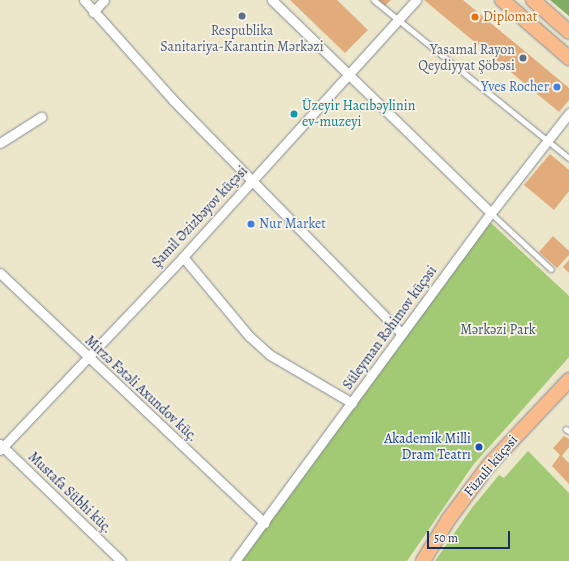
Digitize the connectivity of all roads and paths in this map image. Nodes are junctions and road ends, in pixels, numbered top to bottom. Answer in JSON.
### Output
{"nodes":[{"id":1,"x":84,"y":0,"type":"edge"},
{"id":2,"x":104,"y":0,"type":"edge"},
{"id":3,"x":272,"y":0,"type":"edge"},
{"id":4,"x":374,"y":0,"type":"edge"},
{"id":5,"x":416,"y":0,"type":"edge"},
{"id":6,"x":502,"y":0,"type":"edge"},
{"id":7,"x":533,"y":0,"type":"edge"},
{"id":8,"x":93,"y":12,"type":"junction"},
{"id":9,"x":398,"y":20,"type":"junction"},
{"id":10,"x":569,"y":32,"type":"edge"},
{"id":11,"x":569,"y":58,"type":"edge"},
{"id":12,"x":347,"y":74,"type":"junction"},
{"id":13,"x":569,"y":113,"type":"edge"},
{"id":14,"x":41,"y":117,"type":"dead end"},
{"id":15,"x":547,"y":141,"type":"junction"},
{"id":16,"x":0,"y":143,"type":"edge"},
{"id":17,"x":569,"y":158,"type":"edge"},
{"id":18,"x":252,"y":182,"type":"junction"},
{"id":19,"x":491,"y":213,"type":"junction"},
{"id":20,"x":183,"y":257,"type":"junction"},
{"id":21,"x":550,"y":269,"type":"dead end"},
{"id":22,"x":0,"y":273,"type":"edge"},
{"id":23,"x":402,"y":334,"type":"junction"},
{"id":24,"x":86,"y":357,"type":"junction"},
{"id":25,"x":569,"y":380,"type":"edge"},
{"id":26,"x":352,"y":403,"type":"junction"},
{"id":27,"x":1,"y":447,"type":"edge"},
{"id":28,"x":264,"y":523,"type":"junction"},
{"id":29,"x":121,"y":561,"type":"edge"},
{"id":30,"x":235,"y":561,"type":"edge"},
{"id":31,"x":423,"y":561,"type":"edge"}],
"edges":[{"from":1,"to":8,"type":"street"},
{"from":2,"to":8,"type":"street"},
{"from":3,"to":12,"type":"street"},
{"from":4,"to":9,"type":"lane"},
{"from":5,"to":9,"type":"street","name":"Şamil Əzizbəyov küçəsi"},
{"from":6,"to":11,"type":"main road"},
{"from":7,"to":10,"type":"main road"},
{"from":8,"to":18,"type":"street"},
{"from":9,"to":12,"type":"street","name":"Şamil Əzizbəyov küçəsi"},
{"from":9,"to":15,"type":"lane"},
{"from":12,"to":18,"type":"street","name":"Şamil Əzizbəyov küçəsi"},
{"from":12,"to":19,"type":"street"},
{"from":13,"to":15,"type":"street","name":"Süleyman Rəhimov küçəsi"},
{"from":14,"to":16,"type":"street"},
{"from":15,"to":17,"type":"lane"},
{"from":15,"to":19,"type":"street","name":"Süleyman Rəhimov küçəsi"},
{"from":18,"to":20,"type":"street","name":"Şamil Əzizbəyov küçəsi"},
{"from":18,"to":23,"type":"street"},
{"from":19,"to":21,"type":"lane"},
{"from":19,"to":23,"type":"street","name":"Süleyman Rəhimov küçəsi"},
{"from":20,"to":24,"type":"street","name":"Şamil Əzizbəyov küçəsi"},
{"from":20,"to":26,"type":"street"},
{"from":22,"to":24,"type":"street","name":"Mirzə Fətəli Axundov küç."},
{"from":23,"to":26,"type":"street","name":"Süleyman Rəhimov küçəsi"},
{"from":24,"to":27,"type":"street","name":"Şamil Əzizbəyov küçəsi"},
{"from":24,"to":28,"type":"street","name":"Mirzə Fətəli Axundov küç."},
{"from":25,"to":31,"type":"main road","name":"Füzuli küçəsi"},
{"from":26,"to":28,"type":"street","name":"Süleyman Rəhimov küçəsi"},
{"from":27,"to":29,"type":"street","name":"Mustafa Sübhi küç."},
{"from":28,"to":30,"type":"street","name":"Süleyman Rəhimov küçəsi"}]}
